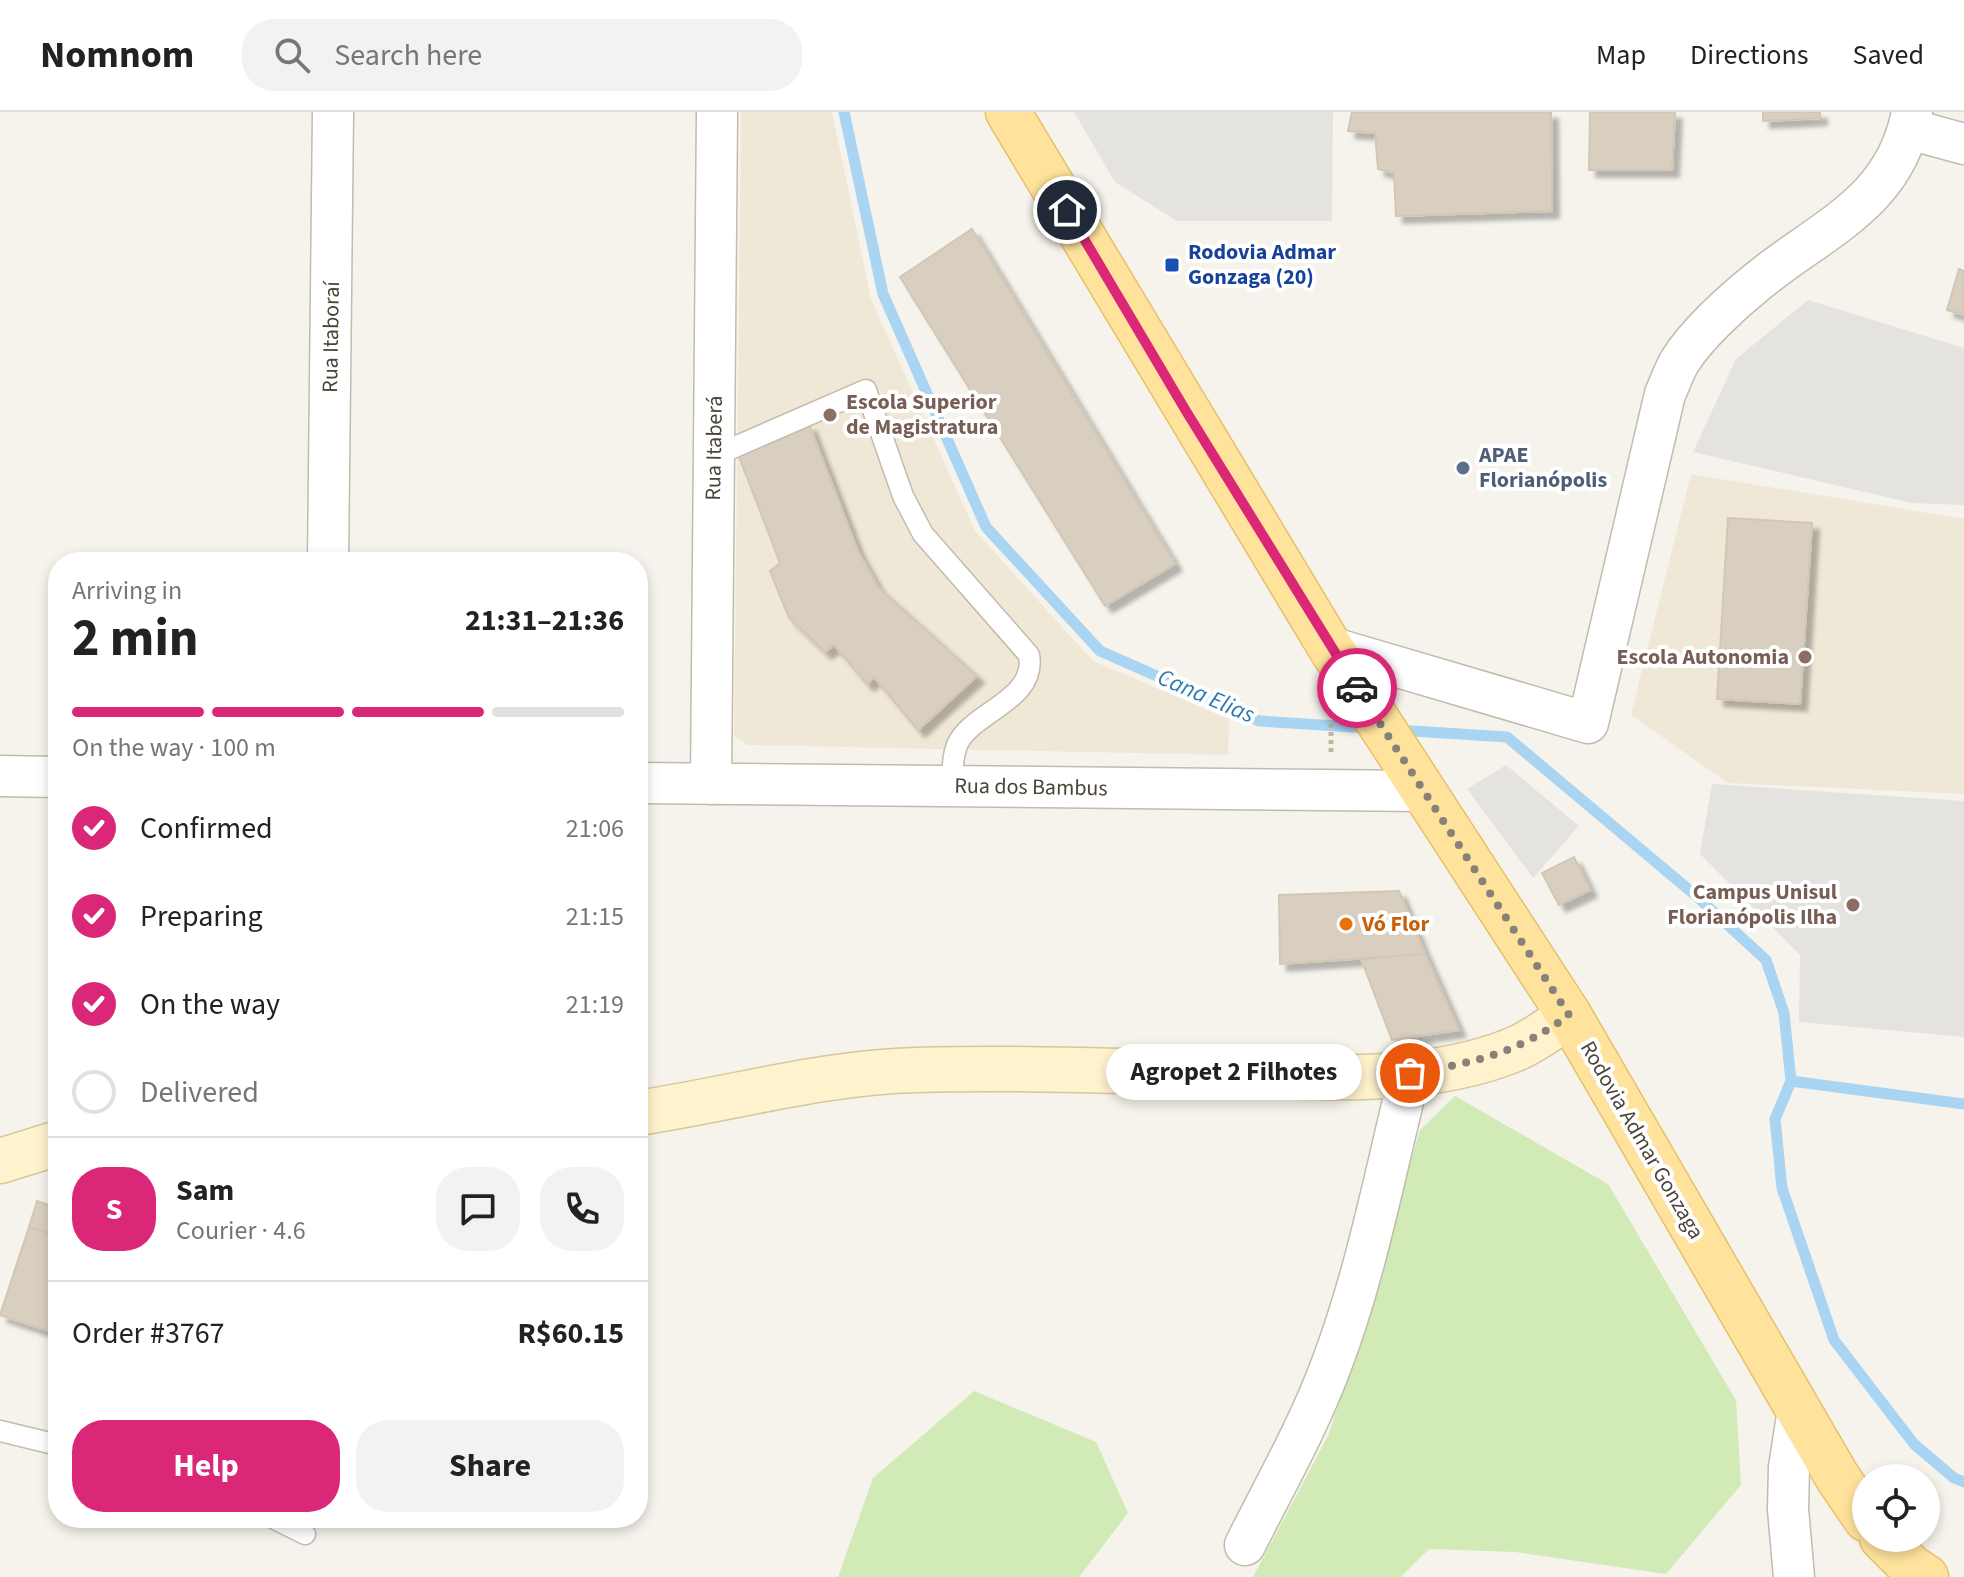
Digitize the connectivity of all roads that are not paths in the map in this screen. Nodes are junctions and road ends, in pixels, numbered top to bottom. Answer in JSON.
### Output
{"nodes":[{"id":1,"x":333,"y":112,"type":"edge"},
{"id":2,"x":717,"y":112,"type":"edge"},
{"id":3,"x":1008,"y":112,"type":"edge"},
{"id":4,"x":1910,"y":120,"type":"edge"},
{"id":5,"x":1964,"y":144,"type":"edge"},
{"id":6,"x":714,"y":456,"type":"junction"},
{"id":7,"x":328,"y":552,"type":"edge"},
{"id":8,"x":1330,"y":647,"type":"junction"},
{"id":9,"x":0,"y":776,"type":"edge"},
{"id":10,"x":48,"y":777,"type":"edge"},
{"id":11,"x":648,"y":783,"type":"edge"},
{"id":12,"x":711,"y":784,"type":"junction"},
{"id":13,"x":951,"y":786,"type":"junction"},
{"id":14,"x":1423,"y":791,"type":"junction"},
{"id":15,"x":1569,"y":1015,"type":"junction"},
{"id":16,"x":1410,"y":1073,"type":"junction"},
{"id":17,"x":648,"y":1111,"type":"edge"},
{"id":18,"x":48,"y":1146,"type":"edge"},
{"id":19,"x":0,"y":1161,"type":"edge"},
{"id":20,"x":1798,"y":1410,"type":"junction"},
{"id":21,"x":0,"y":1431,"type":"edge"},
{"id":22,"x":48,"y":1443,"type":"edge"},
{"id":23,"x":1852,"y":1498,"type":"edge"},
{"id":24,"x":293,"y":1528,"type":"edge"},
{"id":25,"x":305,"y":1534,"type":"dead end"},
{"id":26,"x":1245,"y":1545,"type":"dead end"},
{"id":27,"x":1794,"y":1577,"type":"edge"}],
"edges":[{"from":1,"to":7,"type":"street","name":"Rua Itaboraí"},
{"from":2,"to":6,"type":"street","name":"Rua Itaberá"},
{"from":3,"to":8,"type":"main road","name":"Rodovia Admar Gonzaga"},
{"from":4,"to":5,"type":"street"},
{"from":4,"to":8,"type":"street"},
{"from":6,"to":12,"type":"street","name":"Rua Itaberá"},
{"from":6,"to":13,"type":"lane"},
{"from":8,"to":14,"type":"main road","name":"Rodovia Admar Gonzaga"},
{"from":9,"to":10,"type":"street"},
{"from":11,"to":12,"type":"street","name":"Rua dos Bambus"},
{"from":12,"to":13,"type":"street","name":"Rua dos Bambus"},
{"from":13,"to":14,"type":"street","name":"Rua dos Bambus"},
{"from":14,"to":15,"type":"main road","name":"Rodovia Admar Gonzaga"},
{"from":15,"to":16,"type":"main road"},
{"from":15,"to":20,"type":"main road","name":"Rodovia Admar Gonzaga"},
{"from":16,"to":17,"type":"main road"},
{"from":16,"to":26,"type":"street"},
{"from":18,"to":19,"type":"main road"},
{"from":20,"to":23,"type":"main road","name":"Rodovia Admar Gonzaga"},
{"from":20,"to":27,"type":"street"},
{"from":21,"to":22,"type":"lane"},
{"from":24,"to":25,"type":"lane"}]}
